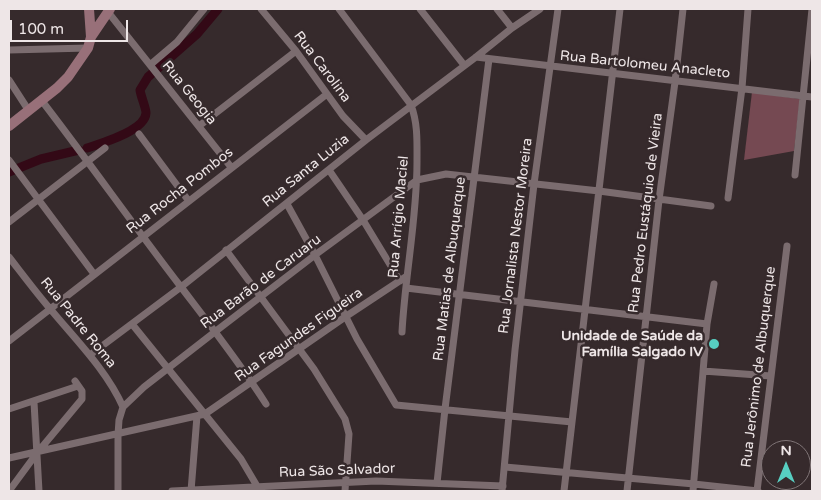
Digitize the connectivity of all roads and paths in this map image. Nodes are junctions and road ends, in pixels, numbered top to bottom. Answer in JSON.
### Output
{"nodes":[{"id":1,"x":89,"y":9,"type":"edge"},
{"id":2,"x":204,"y":9,"type":"edge"},
{"id":3,"x":261,"y":9,"type":"edge"},
{"id":4,"x":339,"y":9,"type":"edge"},
{"id":5,"x":420,"y":9,"type":"edge"},
{"id":6,"x":497,"y":9,"type":"edge"},
{"id":7,"x":540,"y":9,"type":"edge"},
{"id":8,"x":558,"y":9,"type":"edge"},
{"id":9,"x":620,"y":9,"type":"edge"},
{"id":10,"x":683,"y":9,"type":"edge"},
{"id":11,"x":748,"y":9,"type":"edge"},
{"id":12,"x":812,"y":9,"type":"edge"},
{"id":13,"x":106,"y":10,"type":"edge"},
{"id":14,"x":512,"y":28,"type":"junction"},
{"id":15,"x":90,"y":37,"type":"junction"},
{"id":16,"x":88,"y":48,"type":"junction"},
{"id":17,"x":9,"y":50,"type":"edge"},
{"id":18,"x":296,"y":51,"type":"junction"},
{"id":19,"x":476,"y":57,"type":"junction"},
{"id":20,"x":488,"y":59,"type":"junction"},
{"id":21,"x":464,"y":65,"type":"junction"},
{"id":22,"x":150,"y":66,"type":"junction"},
{"id":23,"x":550,"y":67,"type":"junction"},
{"id":24,"x":613,"y":74,"type":"junction"},
{"id":25,"x":9,"y":80,"type":"edge"},
{"id":26,"x":675,"y":82,"type":"junction"},
{"id":27,"x":742,"y":88,"type":"junction"},
{"id":28,"x":327,"y":94,"type":"junction"},
{"id":29,"x":804,"y":96,"type":"junction"},
{"id":30,"x":812,"y":97,"type":"edge"},
{"id":31,"x":42,"y":101,"type":"junction"},
{"id":32,"x":411,"y":105,"type":"junction"},
{"id":33,"x":30,"y":111,"type":"junction"},
{"id":34,"x":9,"y":126,"type":"edge"},
{"id":35,"x":199,"y":126,"type":"junction"},
{"id":36,"x":139,"y":134,"type":"dead end"},
{"id":37,"x":366,"y":140,"type":"junction"},
{"id":38,"x":104,"y":148,"type":"dead end"},
{"id":39,"x":88,"y":160,"type":"junction"},
{"id":40,"x":10,"y":162,"type":"edge"},
{"id":41,"x":231,"y":167,"type":"junction"},
{"id":42,"x":329,"y":170,"type":"junction"},
{"id":43,"x":795,"y":175,"type":"dead end"},
{"id":44,"x":474,"y":177,"type":"junction"},
{"id":45,"x":417,"y":180,"type":"junction"},
{"id":46,"x":534,"y":184,"type":"junction"},
{"id":47,"x":599,"y":191,"type":"junction"},
{"id":48,"x":728,"y":198,"type":"dead end"},
{"id":49,"x":38,"y":200,"type":"junction"},
{"id":50,"x":188,"y":200,"type":"junction"},
{"id":51,"x":659,"y":200,"type":"junction"},
{"id":52,"x":286,"y":204,"type":"junction"},
{"id":53,"x":711,"y":206,"type":"dead end"},
{"id":54,"x":363,"y":220,"type":"junction"},
{"id":55,"x":9,"y":222,"type":"edge"},
{"id":56,"x":144,"y":236,"type":"junction"},
{"id":57,"x":787,"y":246,"type":"dead end"},
{"id":58,"x":226,"y":250,"type":"junction"},
{"id":59,"x":315,"y":255,"type":"junction"},
{"id":60,"x":9,"y":257,"type":"edge"},
{"id":61,"x":94,"y":274,"type":"junction"},
{"id":62,"x":407,"y":276,"type":"junction"},
{"id":63,"x":400,"y":280,"type":"junction"},
{"id":64,"x":714,"y":284,"type":"dead end"},
{"id":65,"x":181,"y":287,"type":"junction"},
{"id":66,"x":406,"y":288,"type":"junction"},
{"id":67,"x":460,"y":294,"type":"junction"},
{"id":68,"x":261,"y":297,"type":"junction"},
{"id":69,"x":521,"y":302,"type":"junction"},
{"id":70,"x":50,"y":309,"type":"junction"},
{"id":71,"x":584,"y":309,"type":"junction"},
{"id":72,"x":646,"y":316,"type":"junction"},
{"id":73,"x":345,"y":317,"type":"junction"},
{"id":74,"x":132,"y":324,"type":"junction"},
{"id":75,"x":707,"y":324,"type":"junction"},
{"id":76,"x":216,"y":331,"type":"junction"},
{"id":77,"x":402,"y":332,"type":"dead end"},
{"id":78,"x":9,"y":341,"type":"edge"},
{"id":79,"x":299,"y":349,"type":"junction"},
{"id":80,"x":90,"y":356,"type":"junction"},
{"id":81,"x":167,"y":369,"type":"junction"},
{"id":82,"x":703,"y":371,"type":"junction"},
{"id":83,"x":771,"y":376,"type":"junction"},
{"id":84,"x":253,"y":382,"type":"junction"},
{"id":85,"x":34,"y":402,"type":"junction"},
{"id":86,"x":266,"y":404,"type":"dead end"},
{"id":87,"x":123,"y":407,"type":"junction"},
{"id":88,"x":9,"y":409,"type":"edge"},
{"id":89,"x":445,"y":409,"type":"junction"},
{"id":90,"x":205,"y":414,"type":"junction"},
{"id":91,"x":508,"y":415,"type":"junction"},
{"id":92,"x":197,"y":416,"type":"junction"},
{"id":93,"x":572,"y":422,"type":"junction"},
{"id":94,"x":118,"y":435,"type":"junction"},
{"id":95,"x":37,"y":453,"type":"junction"},
{"id":96,"x":9,"y":458,"type":"edge"},
{"id":97,"x":505,"y":467,"type":"junction"},
{"id":98,"x":566,"y":473,"type":"junction"},
{"id":99,"x":629,"y":479,"type":"junction"},
{"id":100,"x":423,"y":482,"type":"junction"},
{"id":101,"x":346,"y":483,"type":"junction"},
{"id":102,"x":438,"y":483,"type":"junction"},
{"id":103,"x":693,"y":487,"type":"edge"},
{"id":104,"x":253,"y":488,"type":"edge"},
{"id":105,"x":327,"y":488,"type":"edge"},
{"id":106,"x":462,"y":488,"type":"edge"},
{"id":107,"x":503,"y":489,"type":"edge"},
{"id":108,"x":9,"y":491,"type":"edge"},
{"id":109,"x":39,"y":491,"type":"edge"},
{"id":110,"x":118,"y":491,"type":"edge"},
{"id":111,"x":172,"y":491,"type":"edge"},
{"id":112,"x":191,"y":491,"type":"edge"},
{"id":113,"x":345,"y":491,"type":"edge"},
{"id":114,"x":422,"y":491,"type":"edge"},
{"id":115,"x":564,"y":491,"type":"edge"},
{"id":116,"x":627,"y":491,"type":"edge"},
{"id":117,"x":757,"y":491,"type":"edge"}],
"edges":[{"from":1,"to":15,"type":"street"},
{"from":2,"to":22,"type":"street"},
{"from":3,"to":18,"type":"street","name":"Rua Carolina"},
{"from":4,"to":32,"type":"street"},
{"from":5,"to":21,"type":"street"},
{"from":6,"to":14,"type":"street"},
{"from":7,"to":14,"type":"street","name":"Rua Santa Luzia"},
{"from":8,"to":23,"type":"street","name":"Rua Jornalista Nestor Moreira"},
{"from":9,"to":24,"type":"street"},
{"from":10,"to":26,"type":"street","name":"Rua Pedro Eustáquio de Vieira"},
{"from":11,"to":27,"type":"street"},
{"from":12,"to":29,"type":"street"},
{"from":13,"to":15,"type":"street"},
{"from":13,"to":22,"type":"street","name":"Rua Geogia"},
{"from":14,"to":19,"type":"street","name":"Rua Santa Luzia"},
{"from":15,"to":16,"type":"street"},
{"from":16,"to":17,"type":"street"},
{"from":16,"to":31,"type":"street"},
{"from":18,"to":28,"type":"street","name":"Rua Carolina"},
{"from":18,"to":35,"type":"street"},
{"from":19,"to":20,"type":"street","name":"Rua Bartolomeu Anacleto"},
{"from":19,"to":21,"type":"street","name":"Rua Santa Luzia"},
{"from":20,"to":23,"type":"street","name":"Rua Bartolomeu Anacleto"},
{"from":20,"to":44,"type":"street","name":"Rua Matias de Albuquerque"},
{"from":21,"to":32,"type":"street","name":"Rua Santa Luzia"},
{"from":22,"to":35,"type":"street","name":"Rua Geogia"},
{"from":23,"to":24,"type":"street","name":"Rua Bartolomeu Anacleto"},
{"from":23,"to":46,"type":"street","name":"Rua Jornalista Nestor Moreira"},
{"from":24,"to":26,"type":"street","name":"Rua Bartolomeu Anacleto"},
{"from":24,"to":47,"type":"street"},
{"from":25,"to":33,"type":"street"},
{"from":26,"to":27,"type":"street","name":"Rua Bartolomeu Anacleto"},
{"from":26,"to":51,"type":"street","name":"Rua Pedro Eustáquio de Vieira"},
{"from":27,"to":29,"type":"street","name":"Rua Bartolomeu Anacleto"},
{"from":27,"to":48,"type":"street"},
{"from":28,"to":37,"type":"street","name":"Rua Carolina"},
{"from":28,"to":41,"type":"street","name":"Rua Rocha Pombos"},
{"from":29,"to":30,"type":"street","name":"Rua Bartolomeu Anacleto"},
{"from":29,"to":43,"type":"street"},
{"from":31,"to":33,"type":"street"},
{"from":31,"to":39,"type":"street"},
{"from":32,"to":37,"type":"street","name":"Rua Santa Luzia"},
{"from":32,"to":45,"type":"street","name":"Rua Arrígio Maciel"},
{"from":33,"to":34,"type":"street"},
{"from":35,"to":41,"type":"street","name":"Rua Geogia"},
{"from":36,"to":50,"type":"street"},
{"from":37,"to":42,"type":"street","name":"Rua Santa Luzia"},
{"from":38,"to":39,"type":"street"},
{"from":39,"to":49,"type":"street"},
{"from":39,"to":56,"type":"street"},
{"from":40,"to":49,"type":"street"},
{"from":41,"to":50,"type":"street","name":"Rua Rocha Pombos"},
{"from":42,"to":52,"type":"street","name":"Rua Santa Luzia"},
{"from":42,"to":54,"type":"street"},
{"from":44,"to":45,"type":"street"},
{"from":44,"to":46,"type":"street"},
{"from":44,"to":67,"type":"street","name":"Rua Matias de Albuquerque"},
{"from":45,"to":54,"type":"street","name":"Rua Barão de Caruaru"},
{"from":45,"to":62,"type":"street","name":"Rua Arrígio Maciel"},
{"from":46,"to":47,"type":"street"},
{"from":46,"to":69,"type":"street","name":"Rua Jornalista Nestor Moreira"},
{"from":47,"to":51,"type":"street"},
{"from":47,"to":71,"type":"street"},
{"from":49,"to":55,"type":"street"},
{"from":49,"to":61,"type":"street"},
{"from":50,"to":56,"type":"street","name":"Rua Rocha Pombos"},
{"from":51,"to":53,"type":"street"},
{"from":51,"to":72,"type":"street","name":"Rua Pedro Eustáquio de Vieira"},
{"from":52,"to":58,"type":"street","name":"Rua Santa Luzia"},
{"from":52,"to":59,"type":"street"},
{"from":54,"to":59,"type":"street","name":"Rua Barão de Caruaru"},
{"from":54,"to":63,"type":"street"},
{"from":56,"to":61,"type":"street","name":"Rua Rocha Pombos"},
{"from":56,"to":65,"type":"street"},
{"from":57,"to":83,"type":"street","name":"Rua Jerônimo de Albuquerque"},
{"from":58,"to":65,"type":"street","name":"Rua Santa Luzia"},
{"from":58,"to":68,"type":"street"},
{"from":59,"to":68,"type":"street","name":"Rua Barão de Caruaru"},
{"from":59,"to":73,"type":"street"},
{"from":60,"to":70,"type":"street","name":"Rua Padre Roma"},
{"from":61,"to":70,"type":"street","name":"Rua Rocha Pombos"},
{"from":62,"to":63,"type":"street","name":"Rua Fagundes Figueira"},
{"from":62,"to":66,"type":"street","name":"Rua Arrígio Maciel"},
{"from":63,"to":73,"type":"street","name":"Rua Fagundes Figueira"},
{"from":64,"to":75,"type":"street"},
{"from":65,"to":74,"type":"street","name":"Rua Santa Luzia"},
{"from":65,"to":76,"type":"street"},
{"from":66,"to":67,"type":"street"},
{"from":66,"to":77,"type":"street","name":"Rua Arrígio Maciel"},
{"from":67,"to":69,"type":"street"},
{"from":67,"to":89,"type":"street","name":"Rua Matias de Albuquerque"},
{"from":68,"to":76,"type":"street","name":"Rua Barão de Caruaru"},
{"from":68,"to":79,"type":"street"},
{"from":69,"to":71,"type":"street"},
{"from":69,"to":91,"type":"street","name":"Rua Jornalista Nestor Moreira"},
{"from":70,"to":78,"type":"street","name":"Rua Rocha Pombos"},
{"from":70,"to":80,"type":"street","name":"Rua Padre Roma"},
{"from":71,"to":72,"type":"street"},
{"from":71,"to":93,"type":"street"},
{"from":72,"to":75,"type":"street"},
{"from":72,"to":99,"type":"street","name":"Rua Pedro Eustáquio de Vieira"},
{"from":73,"to":79,"type":"street","name":"Rua Fagundes Figueira"},
{"from":73,"to":89,"type":"street"},
{"from":74,"to":80,"type":"street","name":"Rua Santa Luzia"},
{"from":74,"to":81,"type":"street"},
{"from":75,"to":82,"type":"street"},
{"from":76,"to":81,"type":"street","name":"Rua Barão de Caruaru"},
{"from":76,"to":84,"type":"street"},
{"from":79,"to":84,"type":"street","name":"Rua Fagundes Figueira"},
{"from":79,"to":101,"type":"street"},
{"from":80,"to":87,"type":"street","name":"Rua Padre Roma"},
{"from":81,"to":87,"type":"street","name":"Rua Barão de Caruaru"},
{"from":81,"to":90,"type":"street"},
{"from":82,"to":83,"type":"street"},
{"from":82,"to":103,"type":"street"},
{"from":83,"to":117,"type":"street","name":"Rua Jerônimo de Albuquerque"},
{"from":84,"to":86,"type":"street"},
{"from":84,"to":90,"type":"street","name":"Rua Fagundes Figueira"},
{"from":85,"to":88,"type":"street"},
{"from":85,"to":95,"type":"street"},
{"from":85,"to":95,"type":"street"},
{"from":87,"to":94,"type":"street"},
{"from":89,"to":91,"type":"street"},
{"from":89,"to":102,"type":"street","name":"Rua Matias de Albuquerque"},
{"from":90,"to":92,"type":"street","name":"Rua Fagundes Figueira"},
{"from":90,"to":104,"type":"street"},
{"from":91,"to":93,"type":"street"},
{"from":91,"to":97,"type":"street","name":"Rua Jornalista Nestor Moreira"},
{"from":92,"to":94,"type":"street","name":"Rua Fagundes Figueira"},
{"from":92,"to":112,"type":"street"},
{"from":93,"to":98,"type":"street"},
{"from":94,"to":95,"type":"street","name":"Rua Fagundes Figueira"},
{"from":94,"to":110,"type":"street"},
{"from":95,"to":96,"type":"street","name":"Rua Fagundes Figueira"},
{"from":95,"to":108,"type":"street"},
{"from":95,"to":109,"type":"street"},
{"from":97,"to":98,"type":"street"},
{"from":97,"to":107,"type":"street","name":"Rua Jornalista Nestor Moreira"},
{"from":98,"to":99,"type":"street"},
{"from":98,"to":115,"type":"street"},
{"from":99,"to":103,"type":"street"},
{"from":99,"to":116,"type":"street","name":"Rua Pedro Eustáquio de Vieira"},
{"from":100,"to":101,"type":"street","name":"Rua São Salvador"},
{"from":100,"to":102,"type":"street","name":"Rua São Salvador"},
{"from":100,"to":114,"type":"street"},
{"from":101,"to":105,"type":"street","name":"Rua São Salvador"},
{"from":101,"to":113,"type":"street"},
{"from":102,"to":106,"type":"street","name":"Rua São Salvador"},
{"from":103,"to":117,"type":"street"},
{"from":104,"to":105,"type":"street","name":"Rua São Salvador"},
{"from":104,"to":112,"type":"street","name":"Rua São Salvador"},
{"from":106,"to":107,"type":"street","name":"Rua São Salvador"},
{"from":111,"to":112,"type":"street","name":"Rua São Salvador"}]}
